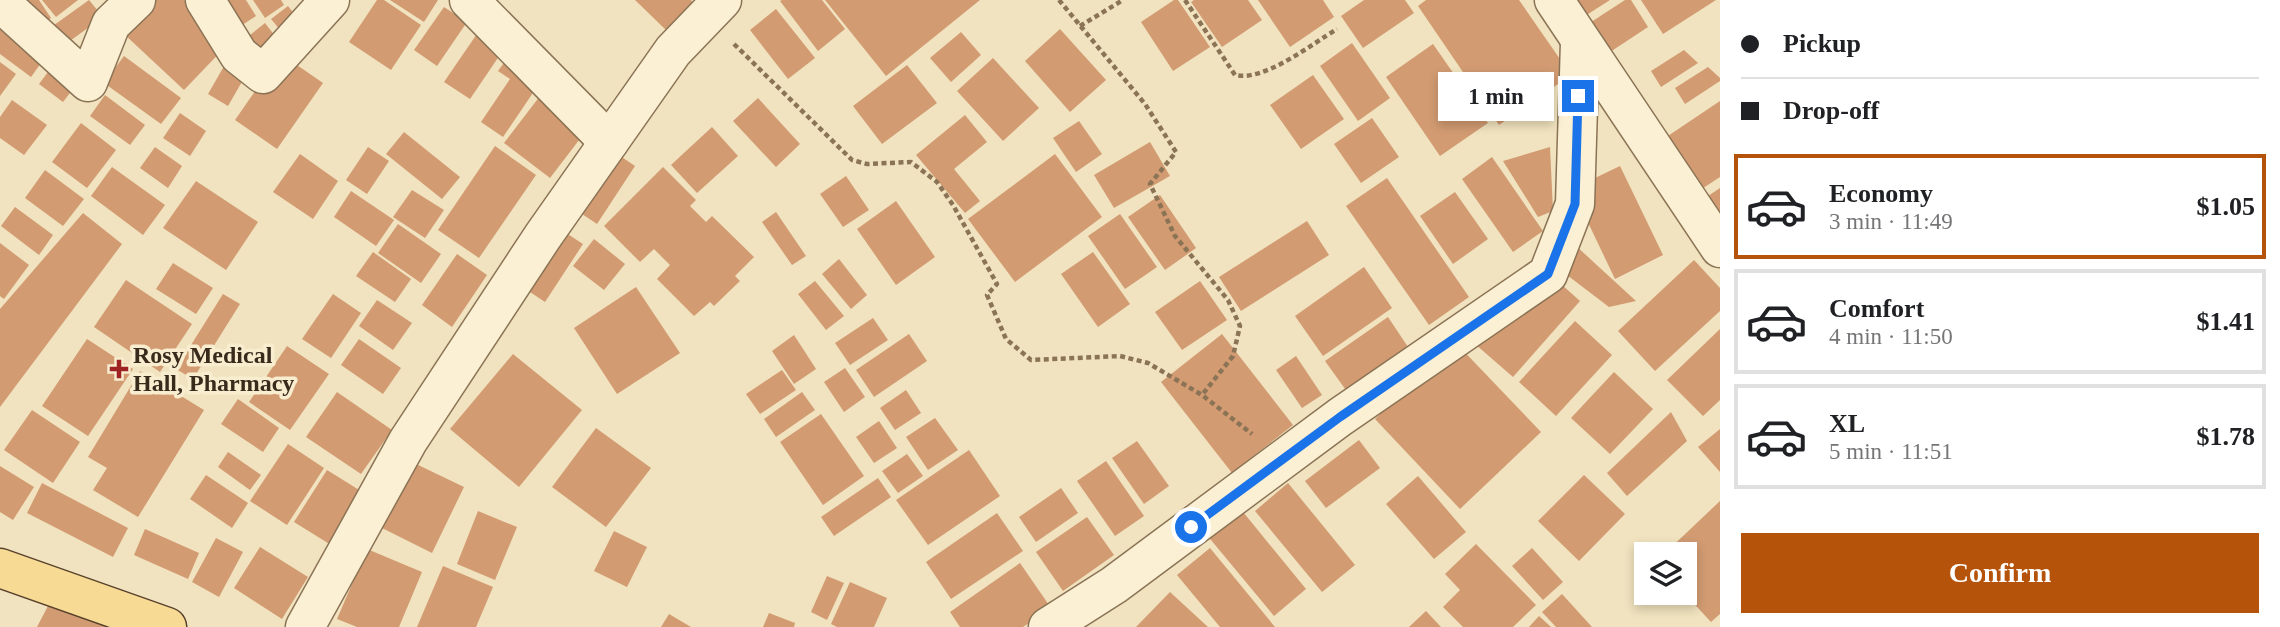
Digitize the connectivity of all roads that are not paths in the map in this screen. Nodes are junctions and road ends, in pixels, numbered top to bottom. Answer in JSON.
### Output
{"nodes":[{"id":1,"x":136,"y":0,"type":"edge"},
{"id":2,"x":205,"y":0,"type":"edge"},
{"id":3,"x":330,"y":0,"type":"edge"},
{"id":4,"x":469,"y":0,"type":"edge"},
{"id":5,"x":1553,"y":0,"type":"edge"},
{"id":6,"x":0,"y":2,"type":"edge"},
{"id":7,"x":714,"y":8,"type":"edge"},
{"id":8,"x":1580,"y":42,"type":"junction"},
{"id":9,"x":609,"y":142,"type":"junction"},
{"id":10,"x":1720,"y":248,"type":"edge"},
{"id":11,"x":0,"y":568,"type":"edge"},
{"id":12,"x":167,"y":627,"type":"edge"},
{"id":13,"x":306,"y":627,"type":"edge"},
{"id":14,"x":1048,"y":627,"type":"edge"}],
"edges":[{"from":1,"to":6,"type":"street"},
{"from":2,"to":3,"type":"street"},
{"from":4,"to":9,"type":"street"},
{"from":5,"to":8,"type":"street"},
{"from":7,"to":9,"type":"street"},
{"from":8,"to":10,"type":"street"},
{"from":8,"to":14,"type":"street"},
{"from":9,"to":13,"type":"street"},
{"from":11,"to":12,"type":"main road"}]}
